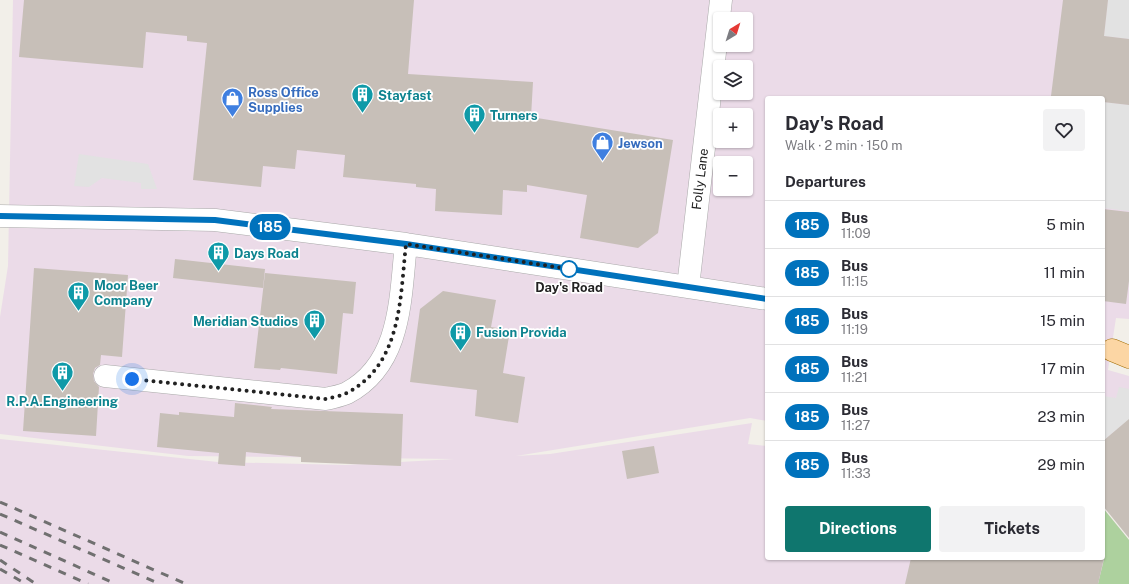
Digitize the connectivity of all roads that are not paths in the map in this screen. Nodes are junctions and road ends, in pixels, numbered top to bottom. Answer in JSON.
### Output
{"nodes":[{"id":1,"x":721,"y":0,"type":"edge"},
{"id":2,"x":0,"y":216,"type":"edge"},
{"id":3,"x":406,"y":244,"type":"junction"},
{"id":4,"x":688,"y":287,"type":"junction"},
{"id":5,"x":765,"y":299,"type":"edge"},
{"id":6,"x":104,"y":376,"type":"dead end"}],
"edges":[{"from":1,"to":4,"type":"street","name":"Folly Lane"},
{"from":2,"to":3,"type":"street"},
{"from":3,"to":4,"type":"street"},
{"from":3,"to":6,"type":"street"},
{"from":4,"to":5,"type":"street"}]}
